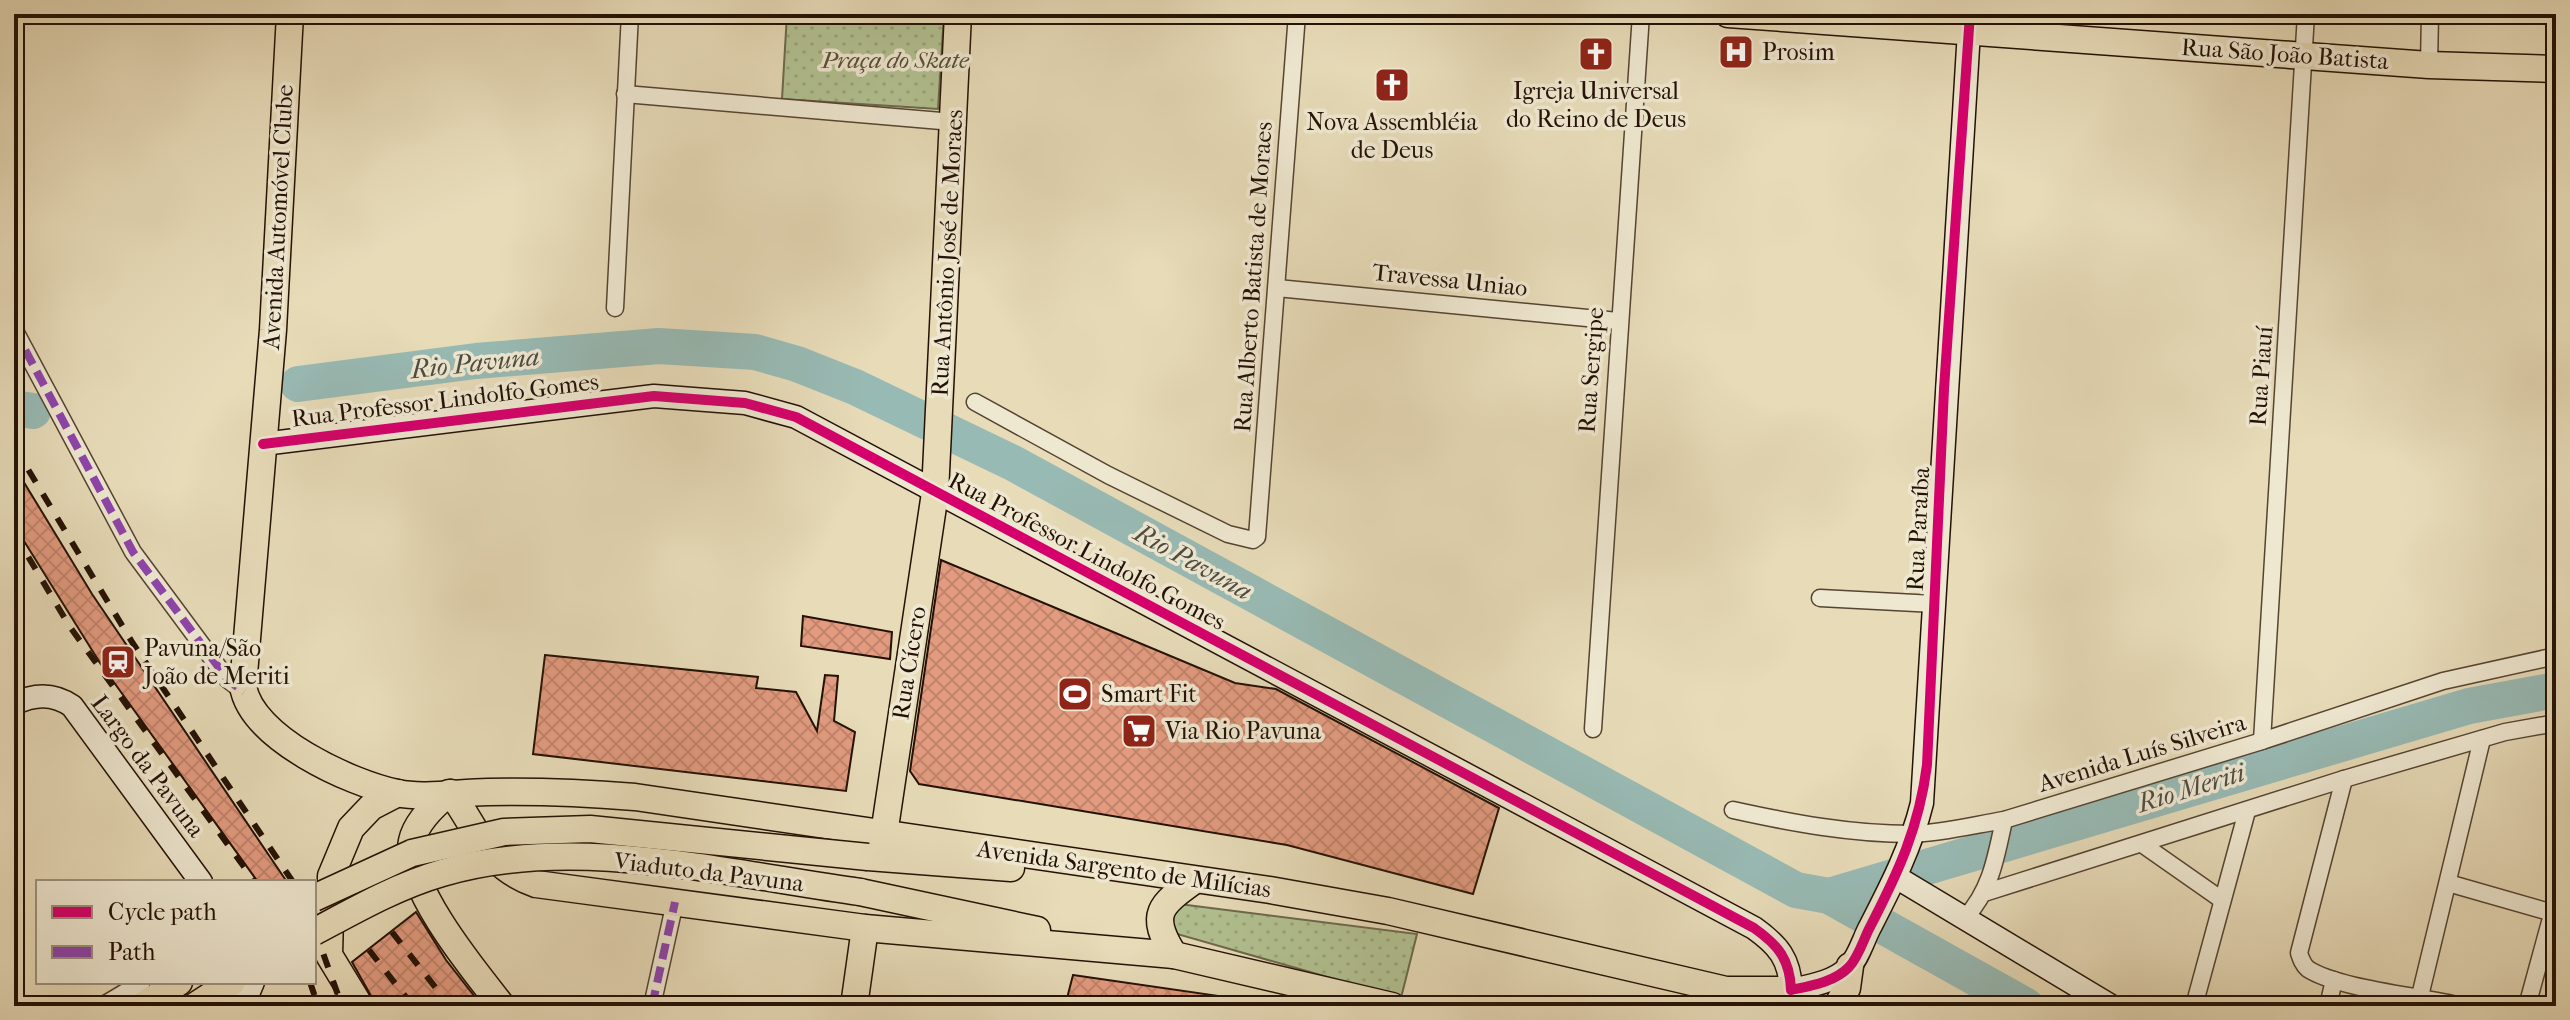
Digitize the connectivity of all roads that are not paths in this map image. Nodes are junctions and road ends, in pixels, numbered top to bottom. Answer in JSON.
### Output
{"nodes":[{"id":1,"x":290,"y":14,"type":"edge"},
{"id":2,"x":630,"y":14,"type":"edge"},
{"id":3,"x":958,"y":14,"type":"edge"},
{"id":4,"x":1297,"y":14,"type":"edge"},
{"id":5,"x":1641,"y":14,"type":"edge"},
{"id":6,"x":1728,"y":14,"type":"edge"},
{"id":7,"x":2306,"y":14,"type":"edge"},
{"id":8,"x":2430,"y":14,"type":"edge"},
{"id":9,"x":1970,"y":22,"type":"edge"},
{"id":10,"x":2305,"y":55,"type":"junction"},
{"id":11,"x":2429,"y":65,"type":"junction"},
{"id":12,"x":2556,"y":69,"type":"edge"},
{"id":13,"x":625,"y":94,"type":"junction"},
{"id":14,"x":953,"y":122,"type":"junction"},
{"id":15,"x":1277,"y":288,"type":"junction"},
{"id":16,"x":615,"y":308,"type":"dead end"},
{"id":17,"x":1618,"y":321,"type":"junction"},
{"id":18,"x":14,"y":329,"type":"edge"},
{"id":19,"x":975,"y":402,"type":"dead end"},
{"id":20,"x":264,"y":432,"type":"junction"},
{"id":21,"x":936,"y":481,"type":"junction"},
{"id":22,"x":1820,"y":598,"type":"dead end"},
{"id":23,"x":1935,"y":604,"type":"junction"},
{"id":24,"x":2556,"y":656,"type":"edge"},
{"id":25,"x":14,"y":704,"type":"edge"},
{"id":26,"x":249,"y":704,"type":"junction"},
{"id":27,"x":2556,"y":723,"type":"edge"},
{"id":28,"x":1593,"y":729,"type":"dead end"},
{"id":29,"x":2482,"y":739,"type":"junction"},
{"id":30,"x":2262,"y":741,"type":"junction"},
{"id":31,"x":2344,"y":779,"type":"junction"},
{"id":32,"x":398,"y":793,"type":"junction"},
{"id":33,"x":450,"y":793,"type":"junction"},
{"id":34,"x":1733,"y":810,"type":"dead end"},
{"id":35,"x":2247,"y":811,"type":"junction"},
{"id":36,"x":2003,"y":824,"type":"junction"},
{"id":37,"x":884,"y":834,"type":"junction"},
{"id":38,"x":1914,"y":834,"type":"junction"},
{"id":39,"x":2142,"y":844,"type":"junction"},
{"id":40,"x":413,"y":867,"type":"junction"},
{"id":41,"x":1115,"y":869,"type":"junction"},
{"id":42,"x":331,"y":876,"type":"junction"},
{"id":43,"x":200,"y":880,"type":"edge"},
{"id":44,"x":1195,"y":880,"type":"junction"},
{"id":45,"x":2448,"y":883,"type":"junction"},
{"id":46,"x":1898,"y":884,"type":"junction"},
{"id":47,"x":1984,"y":893,"type":"junction"},
{"id":48,"x":316,"y":897,"type":"edge"},
{"id":49,"x":2222,"y":900,"type":"junction"},
{"id":50,"x":675,"y":902,"type":"junction"},
{"id":51,"x":2555,"y":906,"type":"edge"},
{"id":52,"x":1965,"y":918,"type":"junction"},
{"id":53,"x":865,"y":928,"type":"junction"},
{"id":54,"x":316,"y":931,"type":"edge"},
{"id":55,"x":1112,"y":950,"type":"junction"},
{"id":56,"x":1174,"y":955,"type":"junction"},
{"id":57,"x":1850,"y":966,"type":"junction"},
{"id":58,"x":2334,"y":980,"type":"junction"},
{"id":59,"x":139,"y":984,"type":"edge"},
{"id":60,"x":176,"y":984,"type":"edge"},
{"id":61,"x":244,"y":992,"type":"edge"},
{"id":62,"x":2420,"y":996,"type":"junction"},
{"id":63,"x":1791,"y":998,"type":"edge"},
{"id":64,"x":1376,"y":1004,"type":"edge"},
{"id":65,"x":102,"y":1006,"type":"edge"},
{"id":66,"x":142,"y":1006,"type":"edge"},
{"id":67,"x":195,"y":1006,"type":"edge"},
{"id":68,"x":360,"y":1006,"type":"edge"},
{"id":69,"x":502,"y":1006,"type":"edge"},
{"id":70,"x":652,"y":1006,"type":"edge"},
{"id":71,"x":854,"y":1006,"type":"edge"},
{"id":72,"x":1837,"y":1006,"type":"edge"},
{"id":73,"x":2111,"y":1006,"type":"edge"},
{"id":74,"x":2194,"y":1006,"type":"edge"},
{"id":75,"x":2328,"y":1006,"type":"edge"},
{"id":76,"x":2461,"y":1006,"type":"edge"},
{"id":77,"x":2527,"y":1006,"type":"edge"}],
"edges":[{"from":1,"to":20,"type":"main road","name":"Avenida Automóvel Clube"},
{"from":2,"to":13,"type":"street"},
{"from":3,"to":14,"type":"main road","name":"Rua Antônio José de Moraes"},
{"from":4,"to":15,"type":"street","name":"Rua Alberto Batista de Moraes"},
{"from":5,"to":17,"type":"street","name":"Rua Sergipe"},
{"from":6,"to":9,"type":"main road","name":"Rua São João Batista"},
{"from":7,"to":10,"type":"street","name":"Rua Piauí"},
{"from":8,"to":11,"type":"street"},
{"from":9,"to":10,"type":"main road","name":"Rua São João Batista"},
{"from":9,"to":23,"type":"street","name":"Rua Paraíba"},
{"from":10,"to":11,"type":"main road","name":"Rua São João Batista"},
{"from":10,"to":30,"type":"street","name":"Rua Piauí"},
{"from":11,"to":12,"type":"main road","name":"Rua São João Batista"},
{"from":13,"to":14,"type":"street"},
{"from":13,"to":16,"type":"street"},
{"from":14,"to":21,"type":"main road","name":"Rua Antônio José de Moraes"},
{"from":15,"to":17,"type":"street","name":"Travessa Uniao"},
{"from":15,"to":19,"type":"street","name":"Rua Alberto Batista de Moraes"},
{"from":17,"to":28,"type":"street","name":"Rua Sergipe"},
{"from":18,"to":26,"type":"street"},
{"from":20,"to":21,"type":"street","name":"Rua Professor Lindolfo Gomes"},
{"from":20,"to":26,"type":"main road","name":"Avenida Automóvel Clube"},
{"from":21,"to":37,"type":"main road","name":"Rua Cícero"},
{"from":21,"to":63,"type":"street","name":"Rua Professor Lindolfo Gomes"},
{"from":22,"to":23,"type":"street"},
{"from":23,"to":38,"type":"street","name":"Rua Paraíba"},
{"from":24,"to":30,"type":"street","name":"Avenida Luís Silveira"},
{"from":25,"to":43,"type":"street","name":"Largo da Pavuna"},
{"from":26,"to":32,"type":"main road","name":"Avenida Sargento de Milícias"},
{"from":27,"to":29,"type":"street"},
{"from":29,"to":31,"type":"street"},
{"from":29,"to":45,"type":"street"},
{"from":30,"to":36,"type":"street","name":"Avenida Luís Silveira"},
{"from":31,"to":35,"type":"street"},
{"from":31,"to":58,"type":"street"},
{"from":32,"to":33,"type":"main road","name":"Avenida Sargento de Milícias"},
{"from":32,"to":42,"type":"main road"},
{"from":33,"to":37,"type":"main road","name":"Avenida Sargento de Milícias"},
{"from":33,"to":40,"type":"main road"},
{"from":33,"to":50,"type":"main road"},
{"from":34,"to":38,"type":"street","name":"Avenida Luís Silveira"},
{"from":35,"to":39,"type":"street"},
{"from":35,"to":49,"type":"street"},
{"from":36,"to":38,"type":"street","name":"Avenida Luís Silveira"},
{"from":36,"to":47,"type":"street"},
{"from":37,"to":41,"type":"main road","name":"Avenida Sargento de Milícias"},
{"from":38,"to":46,"type":"street","name":"Rua Paraíba"},
{"from":39,"to":47,"type":"street"},
{"from":39,"to":49,"type":"street"},
{"from":40,"to":42,"type":"main road"},
{"from":40,"to":69,"type":"main road"},
{"from":41,"to":44,"type":"main road","name":"Avenida Sargento de Milícias"},
{"from":41,"to":48,"type":"main road","name":"Viaduto da Pavuna","bridge":true},
{"from":42,"to":68,"type":"main road"},
{"from":44,"to":56,"type":"main road"},
{"from":44,"to":63,"type":"main road","name":"Avenida Sargento de Milícias"},
{"from":45,"to":51,"type":"street"},
{"from":45,"to":62,"type":"street"},
{"from":46,"to":52,"type":"street"},
{"from":46,"to":57,"type":"street","name":"Rua Paraíba"},
{"from":47,"to":52,"type":"street"},
{"from":49,"to":74,"type":"street"},
{"from":50,"to":53,"type":"main road"},
{"from":50,"to":70,"type":"street"},
{"from":51,"to":77,"type":"street"},
{"from":52,"to":73,"type":"street"},
{"from":53,"to":55,"type":"main road"},
{"from":53,"to":71,"type":"main road"},
{"from":54,"to":55,"type":"main road","name":"Viaduto da Pavuna","bridge":true},
{"from":55,"to":56,"type":"main road"},
{"from":56,"to":64,"type":"main road"},
{"from":57,"to":63,"type":"street"},
{"from":57,"to":72,"type":"main road"},
{"from":58,"to":62,"type":"street"},
{"from":58,"to":75,"type":"street"},
{"from":59,"to":65,"type":"street"},
{"from":60,"to":66,"type":"main road"},
{"from":61,"to":67,"type":"main road"},
{"from":62,"to":76,"type":"street"}]}
